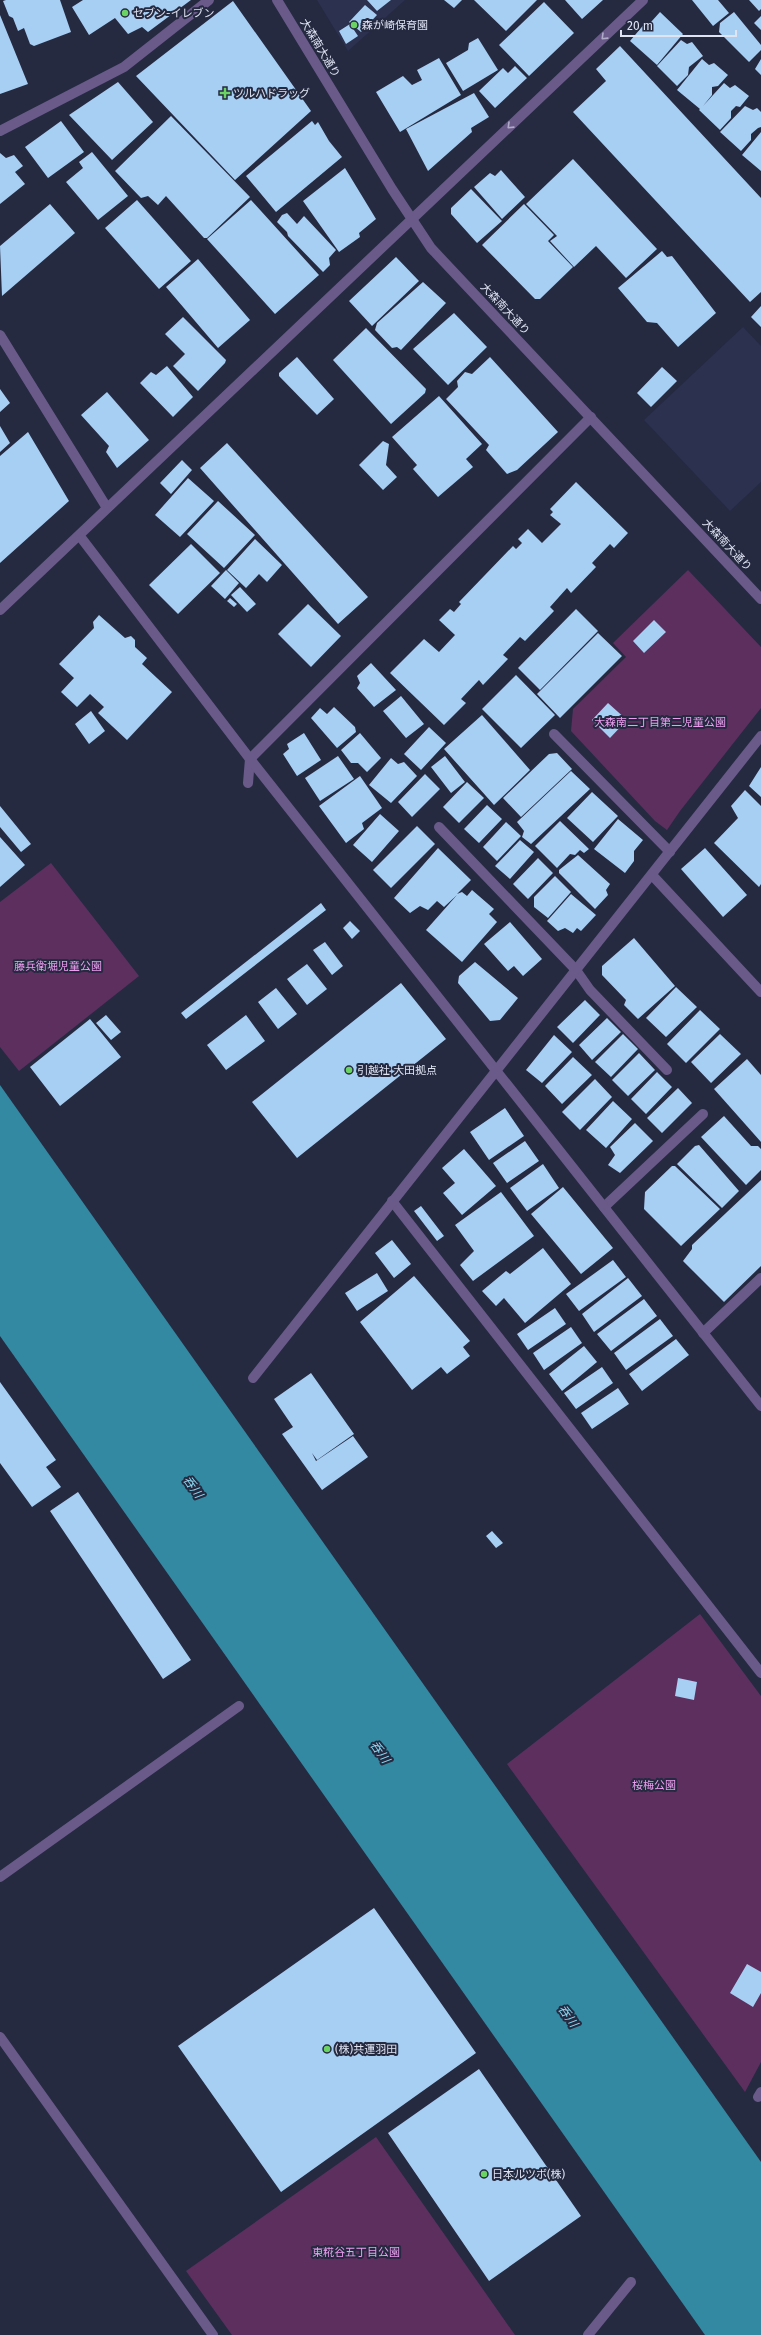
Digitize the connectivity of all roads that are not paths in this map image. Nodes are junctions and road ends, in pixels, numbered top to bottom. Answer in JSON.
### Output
{"nodes":[{"id":1,"x":209,"y":0,"type":"edge"},
{"id":2,"x":277,"y":0,"type":"edge"},
{"id":3,"x":642,"y":0,"type":"edge"},
{"id":4,"x":0,"y":131,"type":"edge"},
{"id":5,"x":411,"y":220,"type":"junction"},
{"id":6,"x":0,"y":335,"type":"edge"},
{"id":7,"x":591,"y":417,"type":"junction"},
{"id":8,"x":107,"y":508,"type":"junction"},
{"id":9,"x":80,"y":535,"type":"junction"},
{"id":10,"x":761,"y":599,"type":"edge"},
{"id":11,"x":0,"y":610,"type":"edge"},
{"id":12,"x":554,"y":734,"type":"dead end"},
{"id":13,"x":761,"y":736,"type":"edge"},
{"id":14,"x":250,"y":759,"type":"junction"},
{"id":15,"x":248,"y":783,"type":"dead end"},
{"id":16,"x":439,"y":828,"type":"dead end"},
{"id":17,"x":670,"y":852,"type":"junction"},
{"id":18,"x":652,"y":875,"type":"junction"},
{"id":19,"x":576,"y":970,"type":"junction"},
{"id":20,"x":761,"y":992,"type":"edge"},
{"id":21,"x":497,"y":1070,"type":"junction"},
{"id":22,"x":667,"y":1070,"type":"dead end"},
{"id":23,"x":703,"y":1114,"type":"dead end"},
{"id":24,"x":392,"y":1201,"type":"junction"},
{"id":25,"x":604,"y":1207,"type":"junction"},
{"id":26,"x":761,"y":1278,"type":"edge"},
{"id":27,"x":703,"y":1333,"type":"junction"},
{"id":28,"x":253,"y":1378,"type":"dead end"},
{"id":29,"x":761,"y":1406,"type":"edge"},
{"id":30,"x":761,"y":1673,"type":"edge"},
{"id":31,"x":239,"y":1706,"type":"dead end"},
{"id":32,"x":0,"y":1877,"type":"edge"},
{"id":33,"x":0,"y":2037,"type":"edge"},
{"id":34,"x":631,"y":2282,"type":"dead end"},
{"id":35,"x":212,"y":2335,"type":"edge"},
{"id":36,"x":588,"y":2335,"type":"edge"}],
"edges":[{"from":1,"to":4,"type":"street"},
{"from":2,"to":5,"type":"street","name":"大森南大通り"},
{"from":3,"to":5,"type":"street","one_way":true},
{"from":5,"to":7,"type":"street","name":"大森南大通り"},
{"from":5,"to":8,"type":"street"},
{"from":6,"to":8,"type":"street"},
{"from":7,"to":10,"type":"street","name":"大森南大通り"},
{"from":7,"to":14,"type":"street"},
{"from":8,"to":9,"type":"street"},
{"from":9,"to":11,"type":"street"},
{"from":9,"to":14,"type":"street"},
{"from":12,"to":17,"type":"street"},
{"from":13,"to":17,"type":"street"},
{"from":14,"to":15,"type":"street"},
{"from":14,"to":21,"type":"street"},
{"from":16,"to":19,"type":"street"},
{"from":17,"to":18,"type":"street"},
{"from":18,"to":19,"type":"street"},
{"from":18,"to":20,"type":"street"},
{"from":19,"to":21,"type":"street"},
{"from":19,"to":22,"type":"street"},
{"from":21,"to":24,"type":"street"},
{"from":21,"to":25,"type":"street"},
{"from":23,"to":25,"type":"street"},
{"from":24,"to":28,"type":"street"},
{"from":24,"to":30,"type":"street"},
{"from":25,"to":27,"type":"street"},
{"from":26,"to":27,"type":"street"},
{"from":27,"to":29,"type":"street"},
{"from":31,"to":32,"type":"street"},
{"from":33,"to":35,"type":"street"},
{"from":34,"to":36,"type":"street"}]}
